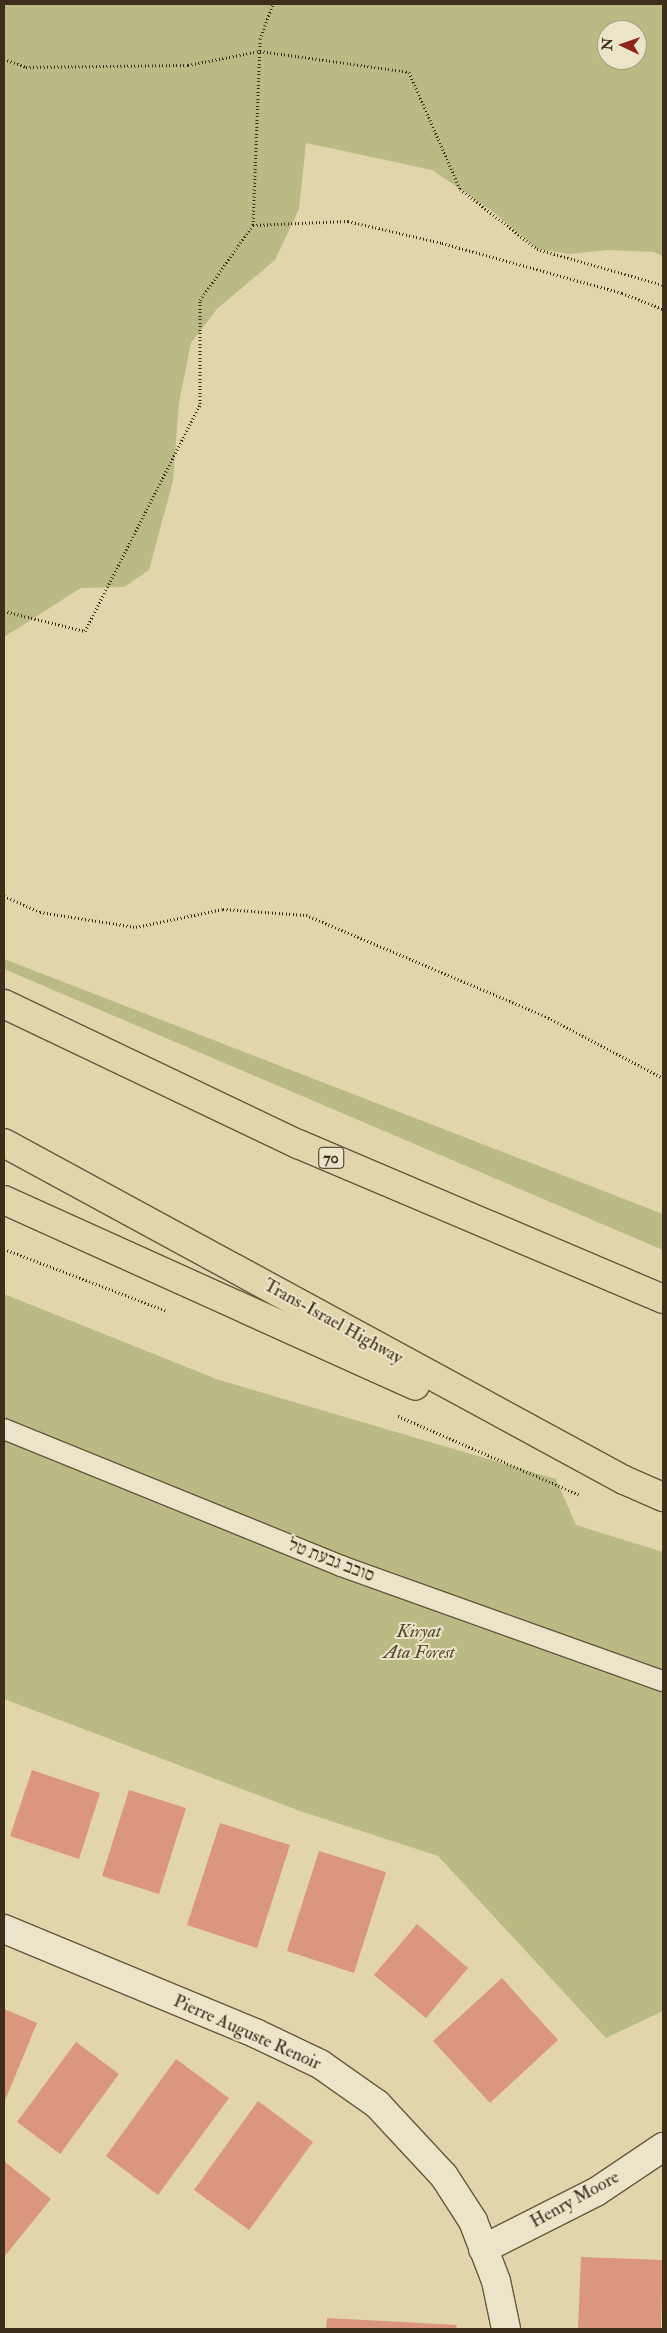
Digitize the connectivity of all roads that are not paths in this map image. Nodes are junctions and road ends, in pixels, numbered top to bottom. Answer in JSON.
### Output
{"nodes":[{"id":1,"x":4,"y":1004,"type":"edge"},
{"id":2,"x":4,"y":1144,"type":"edge"},
{"id":3,"x":4,"y":1200,"type":"edge"},
{"id":4,"x":663,"y":1299,"type":"edge"},
{"id":5,"x":4,"y":1429,"type":"edge"},
{"id":6,"x":624,"y":1480,"type":"junction"},
{"id":7,"x":663,"y":1497,"type":"edge"},
{"id":8,"x":663,"y":1681,"type":"edge"},
{"id":9,"x":4,"y":1929,"type":"edge"},
{"id":10,"x":663,"y":2147,"type":"edge"},
{"id":11,"x":483,"y":2249,"type":"junction"},
{"id":12,"x":506,"y":2329,"type":"edge"}],
"edges":[{"from":1,"to":4,"type":"highway","number":"70"},
{"from":2,"to":6,"type":"highway","name":"Trans-Israel Highway"},
{"from":3,"to":6,"type":"highway"},
{"from":5,"to":8,"type":"lane","name":"סובב גבעת טל"},
{"from":6,"to":7,"type":"highway","name":"Trans-Israel Highway"},
{"from":9,"to":11,"type":"street","name":"Pierre Auguste Renoir"},
{"from":10,"to":11,"type":"street","name":"Henry Moore"},
{"from":11,"to":12,"type":"street","name":"Pierre Auguste Renoir"}]}
